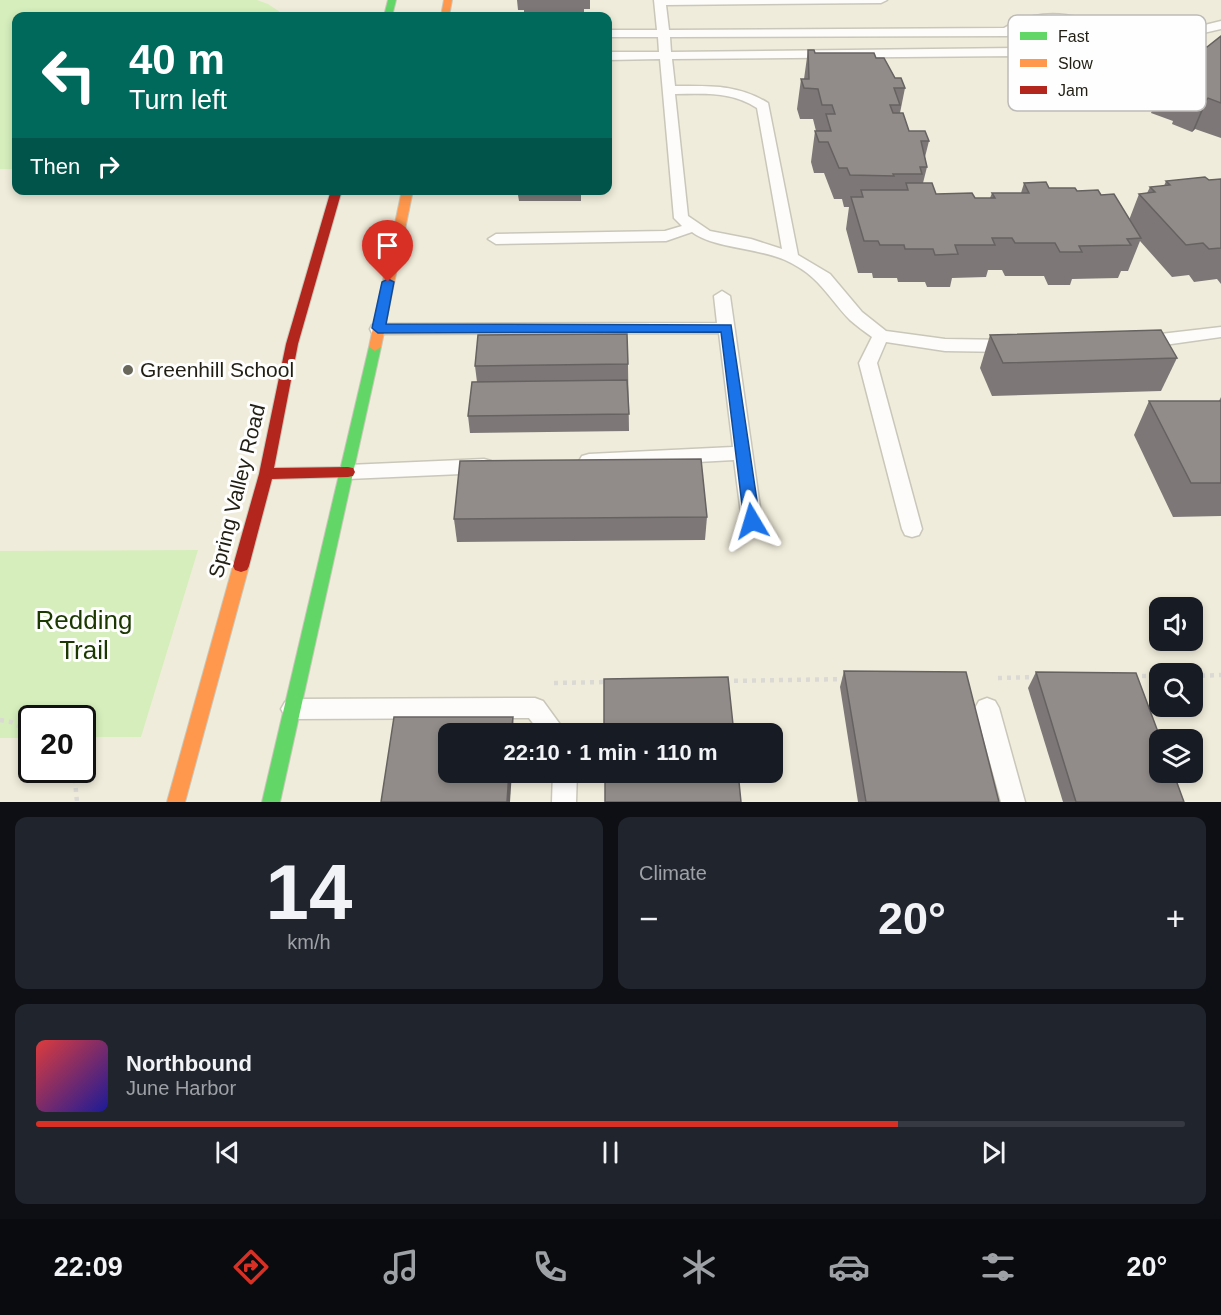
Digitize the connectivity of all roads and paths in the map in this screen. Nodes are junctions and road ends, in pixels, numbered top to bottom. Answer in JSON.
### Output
{"nodes":[{"id":1,"x":881,"y":0,"type":"edge"},
{"id":2,"x":660,"y":1,"type":"edge"},
{"id":3,"x":1221,"y":25,"type":"edge"},
{"id":4,"x":1206,"y":29,"type":"edge"},
{"id":5,"x":1008,"y":31,"type":"edge"},
{"id":6,"x":612,"y":34,"type":"edge"},
{"id":7,"x":663,"y":34,"type":"junction"},
{"id":8,"x":1008,"y":52,"type":"edge"},
{"id":9,"x":612,"y":56,"type":"edge"},
{"id":10,"x":663,"y":56,"type":"junction"},
{"id":11,"x":668,"y":90,"type":"junction"},
{"id":12,"x":336,"y":195,"type":"edge"},
{"id":13,"x":407,"y":195,"type":"edge"},
{"id":14,"x":693,"y":227,"type":"junction"},
{"id":15,"x":496,"y":239,"type":"dead end"},
{"id":16,"x":790,"y":257,"type":"junction"},
{"id":17,"x":722,"y":296,"type":"dead end"},
{"id":18,"x":378,"y":328,"type":"junction"},
{"id":19,"x":727,"y":328,"type":"junction"},
{"id":20,"x":1221,"y":332,"type":"edge"},
{"id":21,"x":881,"y":336,"type":"junction"},
{"id":22,"x":1122,"y":343,"type":"edge"},
{"id":23,"x":1022,"y":346,"type":"edge"},
{"id":24,"x":743,"y":453,"type":"junction"},
{"id":25,"x":568,"y":462,"type":"edge"},
{"id":26,"x":499,"y":466,"type":"edge"},
{"id":27,"x":348,"y":472,"type":"junction"},
{"id":28,"x":266,"y":474,"type":"junction"},
{"id":29,"x":752,"y":521,"type":"dead end"},
{"id":30,"x":912,"y":529,"type":"dead end"},
{"id":31,"x":1221,"y":675,"type":"edge"},
{"id":32,"x":1124,"y":676,"type":"edge"},
{"id":33,"x":1149,"y":676,"type":"edge"},
{"id":34,"x":1203,"y":676,"type":"edge"},
{"id":35,"x":1041,"y":677,"type":"edge"},
{"id":36,"x":993,"y":678,"type":"dead end"},
{"id":37,"x":850,"y":680,"type":"edge"},
{"id":38,"x":720,"y":681,"type":"edge"},
{"id":39,"x":612,"y":682,"type":"edge"},
{"id":40,"x":541,"y":683,"type":"dead end"},
{"id":41,"x":293,"y":708,"type":"junction"},
{"id":42,"x":987,"y":708,"type":"dead end"},
{"id":43,"x":0,"y":720,"type":"edge"},
{"id":44,"x":547,"y":723,"type":"edge"},
{"id":45,"x":18,"y":726,"type":"edge"},
{"id":46,"x":75,"y":783,"type":"edge"},
{"id":47,"x":565,"y":783,"type":"edge"},
{"id":48,"x":77,"y":802,"type":"edge"},
{"id":49,"x":176,"y":802,"type":"edge"},
{"id":50,"x":271,"y":802,"type":"edge"},
{"id":51,"x":564,"y":802,"type":"edge"},
{"id":52,"x":1013,"y":802,"type":"edge"}],
"edges":[{"from":1,"to":2,"type":"lane"},
{"from":2,"to":7,"type":"lane"},
{"from":3,"to":4,"type":"lane"},
{"from":5,"to":7,"type":"lane"},
{"from":6,"to":7,"type":"lane"},
{"from":7,"to":10,"type":"lane"},
{"from":8,"to":10,"type":"lane"},
{"from":9,"to":10,"type":"lane"},
{"from":10,"to":11,"type":"lane"},
{"from":11,"to":14,"type":"lane"},
{"from":11,"to":16,"type":"lane"},
{"from":12,"to":28,"type":"main road","name":"Spring Valley Road"},
{"from":13,"to":18,"type":"main road"},
{"from":14,"to":15,"type":"lane"},
{"from":14,"to":16,"type":"lane"},
{"from":16,"to":21,"type":"lane"},
{"from":17,"to":19,"type":"lane"},
{"from":18,"to":19,"type":"lane"},
{"from":18,"to":27,"type":"main road"},
{"from":19,"to":24,"type":"lane"},
{"from":20,"to":22,"type":"lane"},
{"from":21,"to":23,"type":"lane"},
{"from":21,"to":30,"type":"lane"},
{"from":24,"to":25,"type":"lane"},
{"from":24,"to":29,"type":"lane"},
{"from":26,"to":27,"type":"lane"},
{"from":27,"to":28,"type":"main road"},
{"from":27,"to":41,"type":"main road"},
{"from":28,"to":49,"type":"main road","name":"Spring Valley Road"},
{"from":31,"to":34,"type":"path"},
{"from":32,"to":33,"type":"path"},
{"from":35,"to":36,"type":"path"},
{"from":37,"to":38,"type":"path"},
{"from":39,"to":40,"type":"path"},
{"from":41,"to":44,"type":"lane"},
{"from":41,"to":50,"type":"main road"},
{"from":42,"to":52,"type":"lane"},
{"from":43,"to":45,"type":"path"},
{"from":46,"to":48,"type":"path"},
{"from":47,"to":51,"type":"lane"}]}
